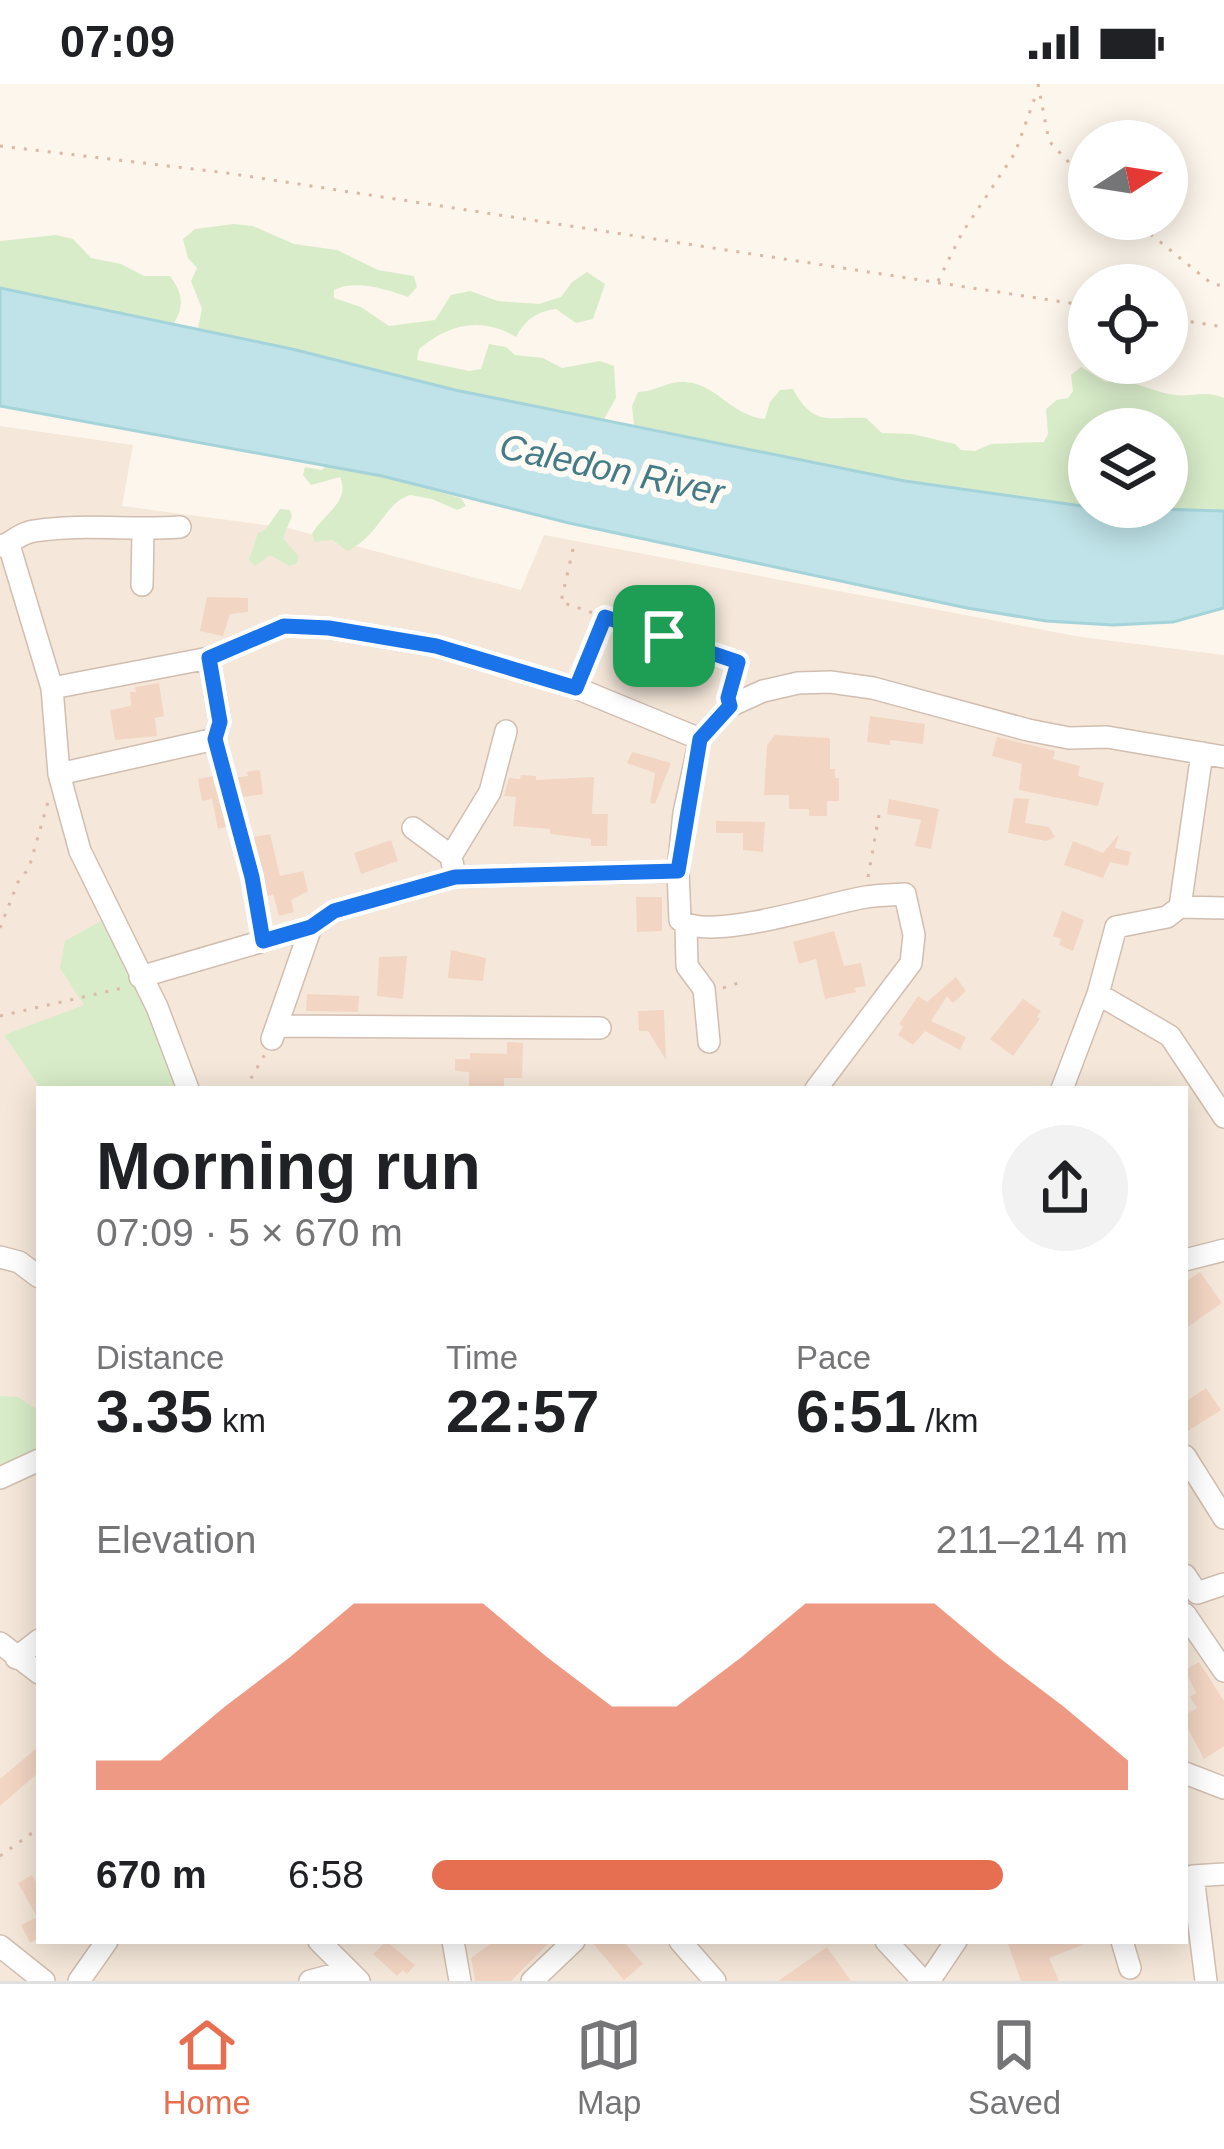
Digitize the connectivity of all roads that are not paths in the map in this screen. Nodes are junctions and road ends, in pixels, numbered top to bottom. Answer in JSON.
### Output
{"nodes":[{"id":1,"x":181,"y":527,"type":"dead end"},
{"id":2,"x":143,"y":530,"type":"junction"},
{"id":3,"x":4,"y":545,"type":"edge"},
{"id":4,"x":142,"y":584,"type":"dead end"},
{"id":5,"x":209,"y":658,"type":"junction"},
{"id":6,"x":52,"y":688,"type":"junction"},
{"id":7,"x":506,"y":731,"type":"dead end"},
{"id":8,"x":700,"y":739,"type":"junction"},
{"id":9,"x":1213,"y":755,"type":"edge"},
{"id":10,"x":61,"y":782,"type":"junction"},
{"id":11,"x":413,"y":828,"type":"dead end"},
{"id":12,"x":453,"y":867,"type":"junction"},
{"id":13,"x":678,"y":871,"type":"junction"},
{"id":14,"x":1180,"y":907,"type":"junction"},
{"id":15,"x":1224,"y":908,"type":"edge"},
{"id":16,"x":686,"y":926,"type":"junction"},
{"id":17,"x":311,"y":927,"type":"junction"},
{"id":18,"x":142,"y":979,"type":"junction"},
{"id":19,"x":1098,"y":994,"type":"junction"},
{"id":20,"x":600,"y":1028,"type":"dead end"},
{"id":21,"x":709,"y":1042,"type":"dead end"},
{"id":22,"x":187,"y":1086,"type":"edge"},
{"id":23,"x":818,"y":1086,"type":"edge"},
{"id":24,"x":1063,"y":1086,"type":"edge"},
{"id":25,"x":1224,"y":1118,"type":"edge"},
{"id":26,"x":1223,"y":1253,"type":"edge"},
{"id":27,"x":0,"y":1257,"type":"edge"},
{"id":28,"x":1188,"y":1259,"type":"edge"},
{"id":29,"x":36,"y":1275,"type":"edge"},
{"id":30,"x":36,"y":1461,"type":"edge"},
{"id":31,"x":1188,"y":1461,"type":"edge"},
{"id":32,"x":0,"y":1478,"type":"edge"},
{"id":33,"x":1224,"y":1518,"type":"edge"},
{"id":34,"x":1224,"y":1584,"type":"edge"},
{"id":35,"x":1188,"y":1596,"type":"edge"},
{"id":36,"x":8,"y":1651,"type":"edge"},
{"id":37,"x":36,"y":1671,"type":"edge"},
{"id":38,"x":1224,"y":1671,"type":"edge"},
{"id":39,"x":1188,"y":1774,"type":"edge"},
{"id":40,"x":1224,"y":1788,"type":"edge"},
{"id":41,"x":1224,"y":1874,"type":"edge"},
{"id":42,"x":105,"y":1944,"type":"edge"},
{"id":43,"x":322,"y":1944,"type":"edge"},
{"id":44,"x":454,"y":1944,"type":"edge"},
{"id":45,"x":571,"y":1944,"type":"edge"},
{"id":46,"x":683,"y":1944,"type":"edge"},
{"id":47,"x":889,"y":1944,"type":"edge"},
{"id":48,"x":954,"y":1944,"type":"edge"},
{"id":49,"x":1123,"y":1944,"type":"edge"},
{"id":50,"x":0,"y":1946,"type":"edge"},
{"id":51,"x":1130,"y":1968,"type":"dead end"},
{"id":52,"x":354,"y":1976,"type":"edge"},
{"id":53,"x":44,"y":1981,"type":"edge"},
{"id":54,"x":79,"y":1981,"type":"edge"},
{"id":55,"x":310,"y":1981,"type":"edge"},
{"id":56,"x":460,"y":1981,"type":"edge"},
{"id":57,"x":532,"y":1981,"type":"edge"},
{"id":58,"x":715,"y":1981,"type":"edge"},
{"id":59,"x":926,"y":1981,"type":"edge"},
{"id":60,"x":1206,"y":1981,"type":"edge"}],
"edges":[{"from":1,"to":2,"type":"street"},
{"from":2,"to":3,"type":"street"},
{"from":2,"to":4,"type":"street"},
{"from":3,"to":6,"type":"street"},
{"from":5,"to":6,"type":"street"},
{"from":5,"to":8,"type":"street"},
{"from":5,"to":10,"type":"street"},
{"from":6,"to":10,"type":"street"},
{"from":7,"to":12,"type":"street"},
{"from":8,"to":9,"type":"street"},
{"from":8,"to":13,"type":"street"},
{"from":9,"to":14,"type":"street"},
{"from":10,"to":18,"type":"street"},
{"from":11,"to":12,"type":"street"},
{"from":12,"to":13,"type":"street"},
{"from":12,"to":17,"type":"street"},
{"from":13,"to":16,"type":"street"},
{"from":14,"to":15,"type":"street"},
{"from":14,"to":19,"type":"street"},
{"from":16,"to":21,"type":"street"},
{"from":16,"to":23,"type":"street"},
{"from":17,"to":18,"type":"street"},
{"from":17,"to":20,"type":"street"},
{"from":18,"to":22,"type":"street"},
{"from":19,"to":24,"type":"street"},
{"from":19,"to":25,"type":"street"},
{"from":26,"to":28,"type":"street"},
{"from":27,"to":29,"type":"street"},
{"from":30,"to":32,"type":"street"},
{"from":31,"to":33,"type":"street"},
{"from":34,"to":35,"type":"street"},
{"from":35,"to":38,"type":"street"},
{"from":36,"to":37,"type":"street"},
{"from":39,"to":40,"type":"street"},
{"from":41,"to":60,"type":"street"},
{"from":42,"to":54,"type":"street"},
{"from":43,"to":52,"type":"street"},
{"from":44,"to":56,"type":"street"},
{"from":45,"to":57,"type":"street"},
{"from":46,"to":58,"type":"street"},
{"from":47,"to":59,"type":"street"},
{"from":48,"to":59,"type":"street"},
{"from":49,"to":51,"type":"street"},
{"from":50,"to":53,"type":"street"},
{"from":52,"to":55,"type":"street"}]}
